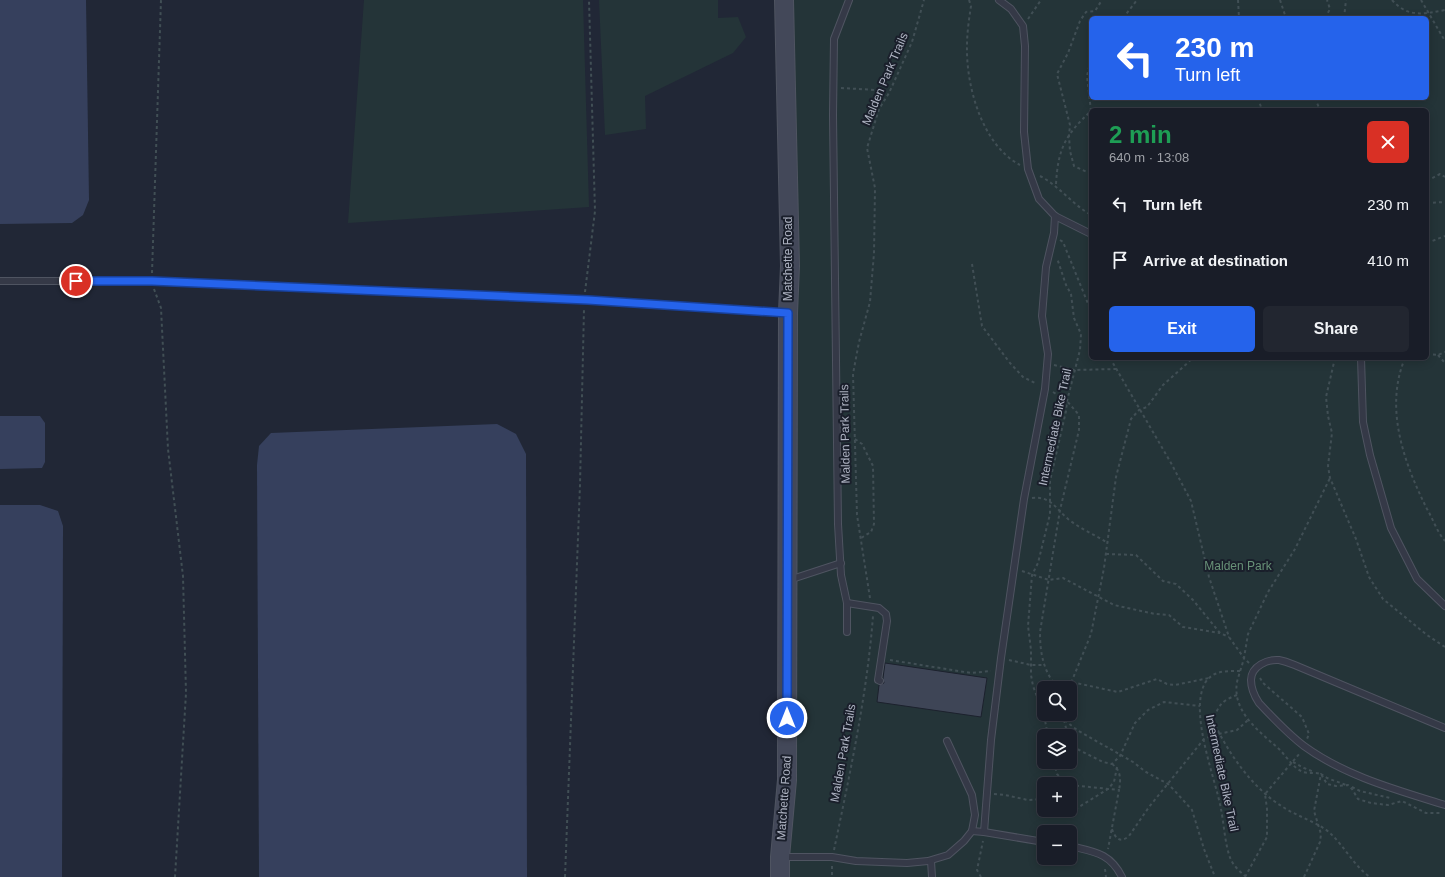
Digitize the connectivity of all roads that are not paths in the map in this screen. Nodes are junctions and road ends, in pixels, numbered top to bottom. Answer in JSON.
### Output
{"nodes":[{"id":1,"x":784,"y":0,"type":"edge"},
{"id":2,"x":849,"y":0,"type":"edge"},
{"id":3,"x":999,"y":0,"type":"edge"},
{"id":4,"x":1055,"y":216,"type":"junction"},
{"id":5,"x":1089,"y":233,"type":"edge"},
{"id":6,"x":0,"y":282,"type":"edge"},
{"id":7,"x":788,"y":313,"type":"junction"},
{"id":8,"x":1361,"y":360,"type":"edge"},
{"id":9,"x":841,"y":563,"type":"junction"},
{"id":10,"x":787,"y":581,"type":"junction"},
{"id":11,"x":847,"y":603,"type":"junction"},
{"id":12,"x":1445,"y":606,"type":"edge"},
{"id":13,"x":847,"y":632,"type":"dead end"},
{"id":14,"x":880,"y":681,"type":"dead end"},
{"id":15,"x":1445,"y":728,"type":"edge"},
{"id":16,"x":947,"y":740,"type":"dead end"},
{"id":17,"x":1445,"y":805,"type":"edge"},
{"id":18,"x":972,"y":831,"type":"junction"},
{"id":19,"x":984,"y":832,"type":"junction"},
{"id":20,"x":1037,"y":841,"type":"edge"},
{"id":21,"x":1077,"y":848,"type":"edge"},
{"id":22,"x":780,"y":857,"type":"junction"},
{"id":23,"x":931,"y":860,"type":"junction"},
{"id":24,"x":780,"y":877,"type":"edge"},
{"id":25,"x":932,"y":877,"type":"edge"},
{"id":26,"x":1122,"y":877,"type":"edge"}],
"edges":[{"from":1,"to":7,"type":"main road","name":"Matchette Road"},
{"from":2,"to":9,"type":"lane"},
{"from":3,"to":4,"type":"lane"},
{"from":4,"to":5,"type":"lane"},
{"from":4,"to":19,"type":"lane"},
{"from":6,"to":7,"type":"lane"},
{"from":7,"to":10,"type":"main road","name":"Matchette Road"},
{"from":8,"to":12,"type":"lane"},
{"from":9,"to":10,"type":"lane"},
{"from":9,"to":11,"type":"lane"},
{"from":10,"to":22,"type":"main road","name":"Matchette Road"},
{"from":11,"to":13,"type":"lane"},
{"from":11,"to":14,"type":"lane"},
{"from":15,"to":17,"type":"lane"},
{"from":16,"to":18,"type":"lane"},
{"from":18,"to":19,"type":"lane"},
{"from":18,"to":23,"type":"lane"},
{"from":19,"to":20,"type":"lane"},
{"from":21,"to":26,"type":"lane"},
{"from":22,"to":23,"type":"lane"},
{"from":22,"to":24,"type":"main road","name":"Matchette Road"},
{"from":23,"to":25,"type":"lane"}]}
